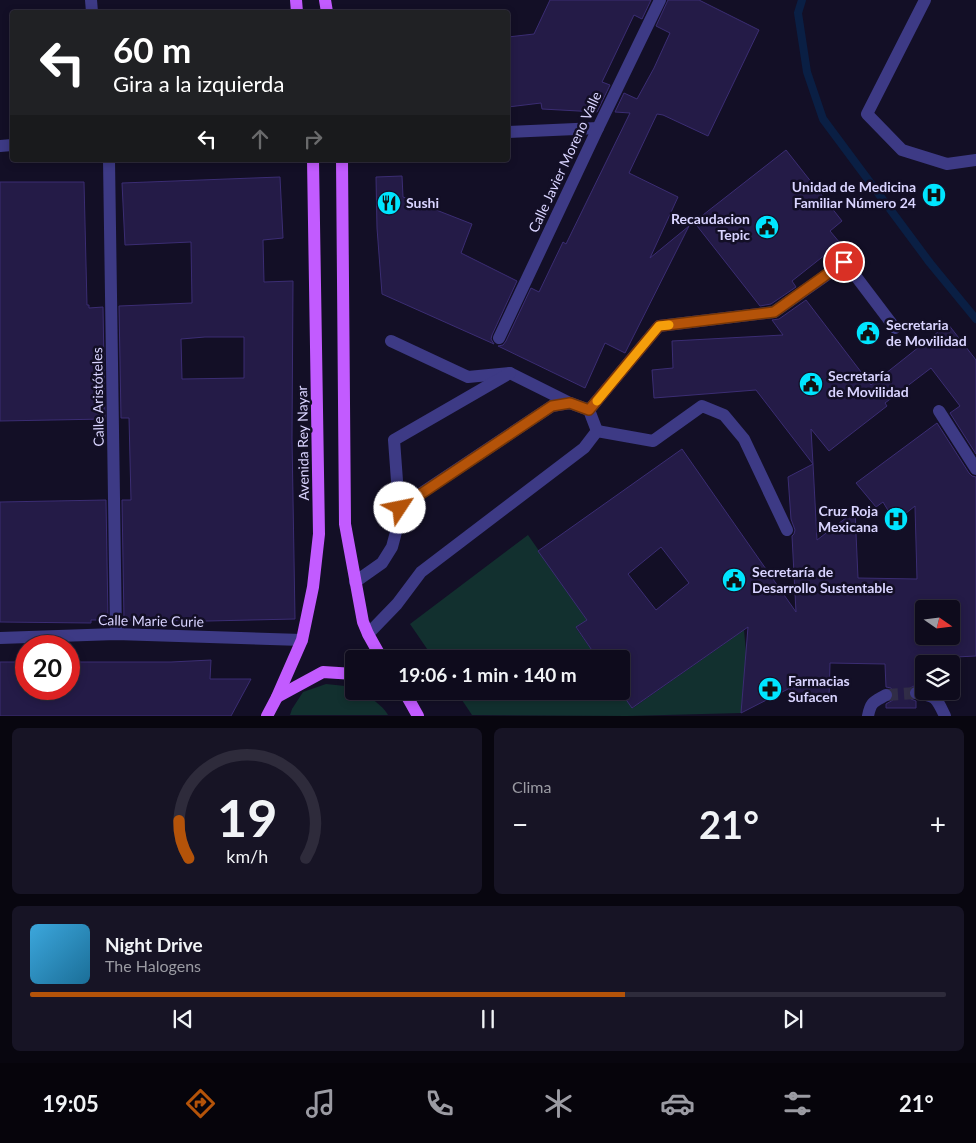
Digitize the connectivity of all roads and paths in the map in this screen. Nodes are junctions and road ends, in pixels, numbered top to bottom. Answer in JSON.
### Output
{"nodes":[{"id":1,"x":660,"y":0,"type":"edge"},
{"id":2,"x":925,"y":0,"type":"edge"},
{"id":3,"x":598,"y":128,"type":"junction"},
{"id":4,"x":510,"y":132,"type":"edge"},
{"id":5,"x":976,"y":160,"type":"edge"},
{"id":6,"x":109,"y":162,"type":"edge"},
{"id":7,"x":313,"y":162,"type":"edge"},
{"id":8,"x":342,"y":162,"type":"edge"},
{"id":9,"x":895,"y":328,"type":"dead end"},
{"id":10,"x":499,"y":338,"type":"dead end"},
{"id":11,"x":391,"y":341,"type":"dead end"},
{"id":12,"x":510,"y":373,"type":"junction"},
{"id":13,"x":570,"y":403,"type":"junction"},
{"id":14,"x":589,"y":410,"type":"junction"},
{"id":15,"x":938,"y":411,"type":"dead end"},
{"id":16,"x":597,"y":431,"type":"junction"},
{"id":17,"x":976,"y":469,"type":"edge"},
{"id":18,"x":400,"y":508,"type":"junction"},
{"id":19,"x":787,"y":530,"type":"dead end"},
{"id":20,"x":355,"y":582,"type":"junction"},
{"id":21,"x":116,"y":634,"type":"junction"},
{"id":22,"x":368,"y":634,"type":"junction"},
{"id":23,"x":0,"y":638,"type":"edge"},
{"id":24,"x":302,"y":640,"type":"junction"},
{"id":25,"x":377,"y":650,"type":"edge"},
{"id":26,"x":345,"y":673,"type":"edge"},
{"id":27,"x":886,"y":695,"type":"tunnel mouth"},
{"id":28,"x":277,"y":697,"type":"junction"},
{"id":29,"x":409,"y":700,"type":"edge"},
{"id":30,"x":937,"y":700,"type":"edge"},
{"id":31,"x":267,"y":716,"type":"edge"},
{"id":32,"x":418,"y":716,"type":"edge"},
{"id":33,"x":868,"y":716,"type":"edge"},
{"id":34,"x":945,"y":716,"type":"edge"}],
"edges":[{"from":1,"to":3,"type":"street","name":"Calle Javier Moreno Valle"},
{"from":2,"to":5,"type":"street"},
{"from":3,"to":4,"type":"street"},
{"from":3,"to":10,"type":"street","name":"Calle Javier Moreno Valle"},
{"from":6,"to":21,"type":"street","name":"Calle Aristóteles"},
{"from":7,"to":24,"type":"main road","name":"Avenida Rey Nayar"},
{"from":8,"to":20,"type":"main road"},
{"from":9,"to":14,"type":"street"},
{"from":11,"to":12,"type":"street"},
{"from":12,"to":13,"type":"street"},
{"from":12,"to":18,"type":"street"},
{"from":13,"to":14,"type":"street"},
{"from":13,"to":18,"type":"street"},
{"from":14,"to":16,"type":"street"},
{"from":15,"to":17,"type":"street"},
{"from":16,"to":19,"type":"street"},
{"from":16,"to":22,"type":"street"},
{"from":18,"to":20,"type":"street"},
{"from":20,"to":22,"type":"main road"},
{"from":21,"to":23,"type":"street","name":"Calle Marie Curie"},
{"from":21,"to":24,"type":"street","name":"Calle Marie Curie"},
{"from":22,"to":25,"type":"main road"},
{"from":24,"to":28,"type":"main road","name":"Avenida Rey Nayar"},
{"from":26,"to":28,"type":"main road"},
{"from":27,"to":33,"type":"street"},
{"from":28,"to":31,"type":"main road","name":"Avenida Rey Nayar"},
{"from":29,"to":32,"type":"main road"},
{"from":30,"to":34,"type":"street"}]}
